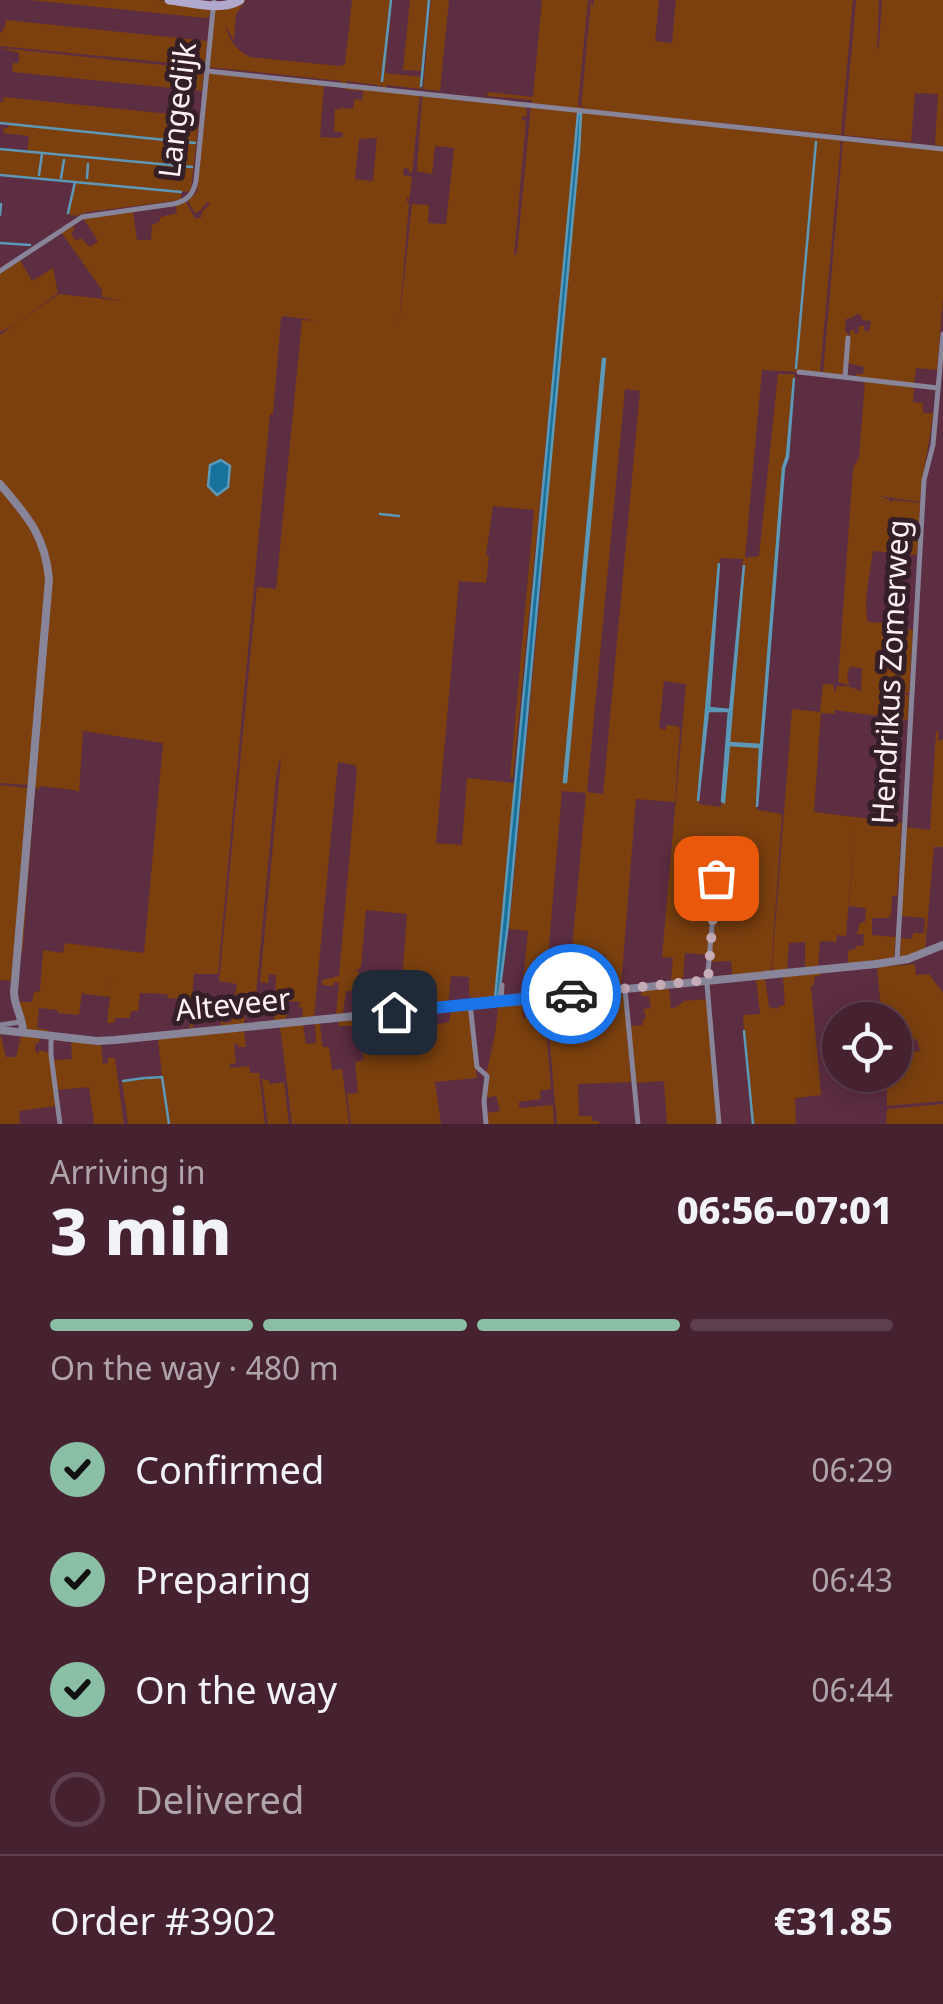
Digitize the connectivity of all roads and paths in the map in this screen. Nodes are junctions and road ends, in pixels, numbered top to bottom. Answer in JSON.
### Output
{"nodes":[{"id":1,"x":169,"y":0,"type":"edge"},
{"id":2,"x":240,"y":0,"type":"edge"},
{"id":3,"x":214,"y":4,"type":"edge"},
{"id":4,"x":207,"y":71,"type":"junction"},
{"id":5,"x":943,"y":148,"type":"edge"},
{"id":6,"x":0,"y":271,"type":"edge"},
{"id":7,"x":943,"y":334,"type":"edge"},
{"id":8,"x":848,"y":338,"type":"dead end"},
{"id":9,"x":799,"y":372,"type":"dead end"},
{"id":10,"x":846,"y":377,"type":"junction"},
{"id":11,"x":940,"y":393,"type":"edge"},
{"id":12,"x":0,"y":484,"type":"edge"},
{"id":13,"x":716,"y":878,"type":"dead end"},
{"id":14,"x":943,"y":945,"type":"edge"},
{"id":15,"x":897,"y":961,"type":"junction"},
{"id":16,"x":708,"y":980,"type":"junction"},
{"id":17,"x":502,"y":984,"type":"dead end"},
{"id":18,"x":624,"y":990,"type":"junction"},
{"id":19,"x":544,"y":997,"type":"junction"},
{"id":20,"x":500,"y":1001,"type":"junction"},
{"id":21,"x":470,"y":1004,"type":"junction"},
{"id":22,"x":545,"y":1011,"type":"dead end"},
{"id":23,"x":23,"y":1022,"type":"junction"},
{"id":24,"x":0,"y":1028,"type":"edge"},
{"id":25,"x":23,"y":1032,"type":"junction"},
{"id":26,"x":51,"y":1036,"type":"junction"},
{"id":27,"x":60,"y":1124,"type":"edge"},
{"id":28,"x":486,"y":1124,"type":"edge"},
{"id":29,"x":638,"y":1124,"type":"edge"},
{"id":30,"x":719,"y":1124,"type":"edge"}],
"edges":[{"from":1,"to":3,"type":"main road"},
{"from":2,"to":3,"type":"main road"},
{"from":3,"to":4,"type":"street","name":"Langedijk"},
{"from":4,"to":5,"type":"street"},
{"from":4,"to":6,"type":"street","name":"Langedijk"},
{"from":7,"to":11,"type":"street","name":"Hendrikus Zomerweg"},
{"from":8,"to":10,"type":"street"},
{"from":9,"to":10,"type":"street"},
{"from":10,"to":11,"type":"street"},
{"from":11,"to":15,"type":"street","name":"Hendrikus Zomerweg"},
{"from":12,"to":23,"type":"street"},
{"from":13,"to":16,"type":"street"},
{"from":14,"to":15,"type":"street","name":"Alteveer"},
{"from":15,"to":16,"type":"street","name":"Alteveer"},
{"from":16,"to":18,"type":"street","name":"Alteveer"},
{"from":16,"to":30,"type":"street"},
{"from":17,"to":20,"type":"street"},
{"from":18,"to":19,"type":"street","name":"Alteveer"},
{"from":18,"to":29,"type":"street"},
{"from":19,"to":20,"type":"street","name":"Alteveer"},
{"from":19,"to":22,"type":"street"},
{"from":20,"to":21,"type":"street","name":"Alteveer"},
{"from":21,"to":26,"type":"street","name":"Alteveer"},
{"from":21,"to":28,"type":"street"},
{"from":23,"to":24,"type":"street","name":"Alteveer"},
{"from":23,"to":25,"type":"street"},
{"from":24,"to":25,"type":"street","name":"Alteveer"},
{"from":25,"to":26,"type":"street","name":"Alteveer"},
{"from":26,"to":27,"type":"street"}]}
